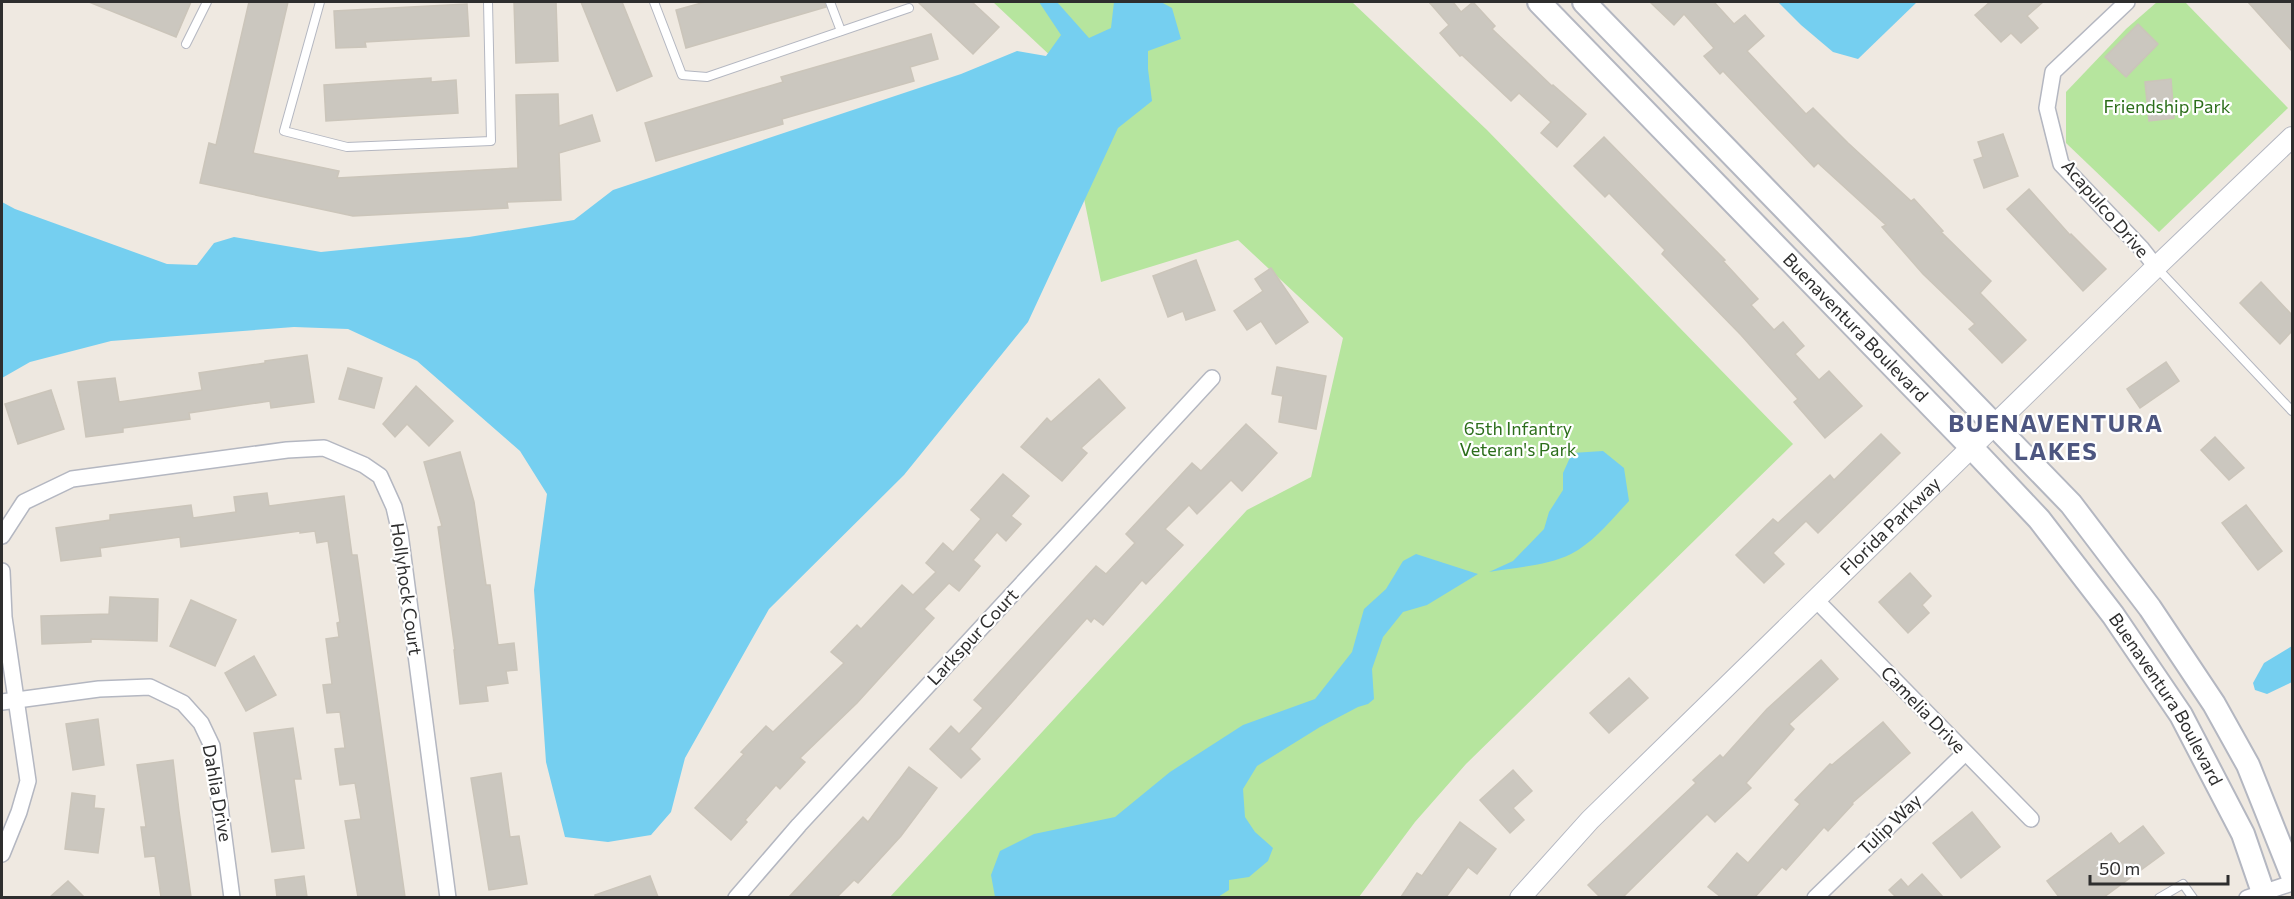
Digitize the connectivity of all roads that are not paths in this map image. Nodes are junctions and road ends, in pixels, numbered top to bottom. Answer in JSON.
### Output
{"nodes":[{"id":1,"x":207,"y":2,"type":"edge"},
{"id":2,"x":320,"y":2,"type":"edge"},
{"id":3,"x":488,"y":2,"type":"edge"},
{"id":4,"x":654,"y":2,"type":"edge"},
{"id":5,"x":830,"y":2,"type":"edge"},
{"id":6,"x":1539,"y":2,"type":"edge"},
{"id":7,"x":1584,"y":2,"type":"edge"},
{"id":8,"x":2127,"y":2,"type":"edge"},
{"id":9,"x":909,"y":8,"type":"dead end"},
{"id":10,"x":841,"y":31,"type":"junction"},
{"id":11,"x":186,"y":44,"type":"dead end"},
{"id":12,"x":2292,"y":137,"type":"edge"},
{"id":13,"x":2156,"y":267,"type":"junction"},
{"id":14,"x":1212,"y":378,"type":"dead end"},
{"id":15,"x":2292,"y":411,"type":"edge"},
{"id":16,"x":1994,"y":426,"type":"junction"},
{"id":17,"x":1972,"y":448,"type":"junction"},
{"id":18,"x":2,"y":536,"type":"edge"},
{"id":19,"x":2,"y":571,"type":"edge"},
{"id":20,"x":1815,"y":599,"type":"junction"},
{"id":21,"x":18,"y":700,"type":"junction"},
{"id":22,"x":2,"y":702,"type":"edge"},
{"id":23,"x":1965,"y":753,"type":"junction"},
{"id":24,"x":2031,"y":819,"type":"dead end"},
{"id":25,"x":2,"y":855,"type":"edge"},
{"id":26,"x":2292,"y":875,"type":"edge"},
{"id":27,"x":2292,"y":883,"type":"edge"},
{"id":28,"x":2258,"y":896,"type":"edge"},
{"id":29,"x":232,"y":897,"type":"edge"},
{"id":30,"x":448,"y":897,"type":"edge"},
{"id":31,"x":736,"y":897,"type":"edge"},
{"id":32,"x":1520,"y":897,"type":"edge"},
{"id":33,"x":1815,"y":897,"type":"edge"},
{"id":34,"x":2159,"y":897,"type":"edge"},
{"id":35,"x":2193,"y":897,"type":"edge"}],
"edges":[{"from":1,"to":11,"type":"lane"},
{"from":2,"to":3,"type":"lane"},
{"from":4,"to":10,"type":"lane"},
{"from":5,"to":10,"type":"lane"},
{"from":6,"to":17,"type":"main road","name":"Buenaventura Boulevard"},
{"from":7,"to":16,"type":"main road","name":"Buenaventura Boulevard"},
{"from":8,"to":13,"type":"street","name":"Acapulco Drive"},
{"from":9,"to":10,"type":"lane"},
{"from":12,"to":13,"type":"street","name":"Florida Parkway"},
{"from":13,"to":15,"type":"lane"},
{"from":13,"to":16,"type":"street","name":"Florida Parkway"},
{"from":14,"to":31,"type":"street","name":"Larkspur Court"},
{"from":16,"to":17,"type":"street","name":"Florida Parkway"},
{"from":16,"to":26,"type":"main road","name":"Buenaventura Boulevard"},
{"from":17,"to":20,"type":"street","name":"Florida Parkway"},
{"from":17,"to":28,"type":"main road","name":"Buenaventura Boulevard"},
{"from":18,"to":30,"type":"street","name":"Hollyhock Court"},
{"from":19,"to":21,"type":"street"},
{"from":20,"to":23,"type":"street","name":"Camelia Drive"},
{"from":20,"to":32,"type":"street","name":"Florida Parkway"},
{"from":21,"to":22,"type":"street","name":"Dahlia Drive"},
{"from":21,"to":25,"type":"street"},
{"from":21,"to":29,"type":"street","name":"Dahlia Drive"},
{"from":23,"to":24,"type":"street","name":"Camelia Drive"},
{"from":23,"to":33,"type":"street","name":"Tulip Way"},
{"from":27,"to":28,"type":"street"},
{"from":34,"to":35,"type":"lane"}]}
